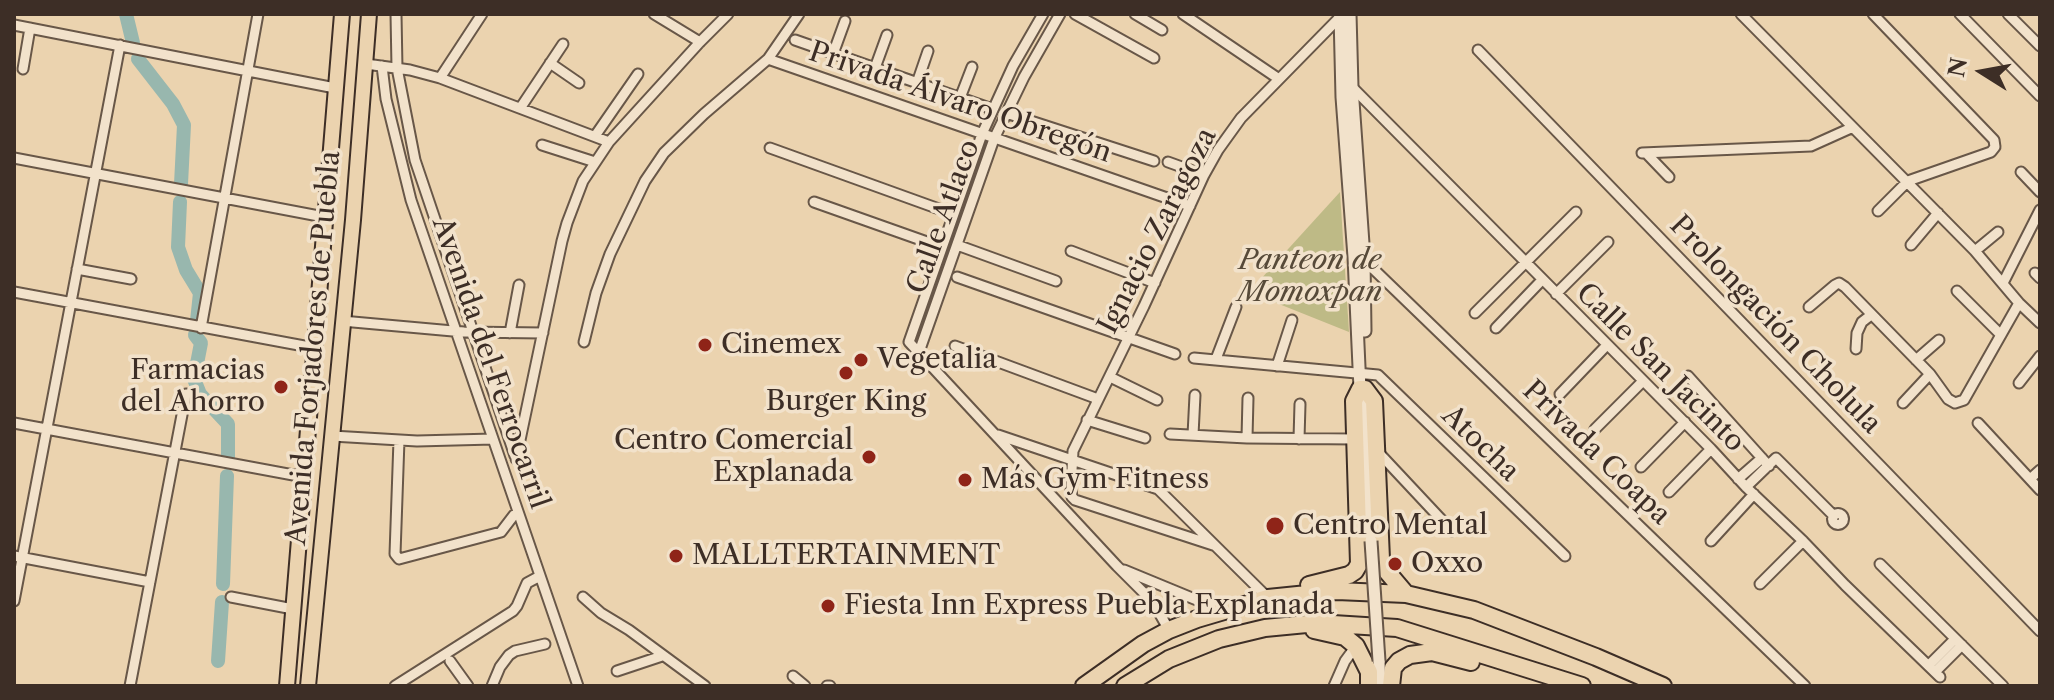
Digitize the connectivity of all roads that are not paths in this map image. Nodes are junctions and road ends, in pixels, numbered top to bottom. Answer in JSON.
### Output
{"nodes":[{"id":1,"x":258,"y":14,"type":"edge"},
{"id":2,"x":342,"y":14,"type":"edge"},
{"id":3,"x":369,"y":14,"type":"edge"},
{"id":4,"x":396,"y":14,"type":"edge"},
{"id":5,"x":482,"y":14,"type":"edge"},
{"id":6,"x":654,"y":14,"type":"edge"},
{"id":7,"x":728,"y":14,"type":"edge"},
{"id":8,"x":799,"y":14,"type":"edge"},
{"id":9,"x":1060,"y":14,"type":"edge"},
{"id":10,"x":1075,"y":14,"type":"edge"},
{"id":11,"x":1135,"y":14,"type":"edge"},
{"id":12,"x":1183,"y":14,"type":"edge"},
{"id":13,"x":1741,"y":14,"type":"edge"},
{"id":14,"x":1873,"y":14,"type":"edge"},
{"id":15,"x":1960,"y":14,"type":"edge"},
{"id":16,"x":2008,"y":14,"type":"edge"},
{"id":17,"x":1042,"y":15,"type":"edge"},
{"id":18,"x":1343,"y":15,"type":"edge"},
{"id":19,"x":845,"y":21,"type":"dead end"},
{"id":20,"x":1053,"y":24,"type":"junction"},
{"id":21,"x":14,"y":25,"type":"edge"},
{"id":22,"x":30,"y":28,"type":"junction"},
{"id":23,"x":1162,"y":30,"type":"dead end"},
{"id":24,"x":887,"y":35,"type":"dead end"},
{"id":25,"x":795,"y":40,"type":"dead end"},
{"id":26,"x":700,"y":42,"type":"junction"},
{"id":27,"x":563,"y":44,"type":"dead end"},
{"id":28,"x":120,"y":45,"type":"junction"},
{"id":29,"x":2040,"y":46,"type":"edge"},
{"id":30,"x":1478,"y":50,"type":"dead end"},
{"id":31,"x":928,"y":51,"type":"dead end"},
{"id":32,"x":833,"y":54,"type":"junction"},
{"id":33,"x":1154,"y":58,"type":"dead end"},
{"id":34,"x":768,"y":59,"type":"junction"},
{"id":35,"x":550,"y":63,"type":"junction"},
{"id":36,"x":366,"y":64,"type":"junction"},
{"id":37,"x":382,"y":66,"type":"junction"},
{"id":38,"x":972,"y":67,"type":"dead end"},
{"id":39,"x":397,"y":68,"type":"junction"},
{"id":40,"x":875,"y":68,"type":"junction"},
{"id":41,"x":23,"y":69,"type":"dead end"},
{"id":42,"x":248,"y":70,"type":"junction"},
{"id":43,"x":638,"y":74,"type":"dead end"},
{"id":44,"x":440,"y":78,"type":"junction"},
{"id":45,"x":1279,"y":79,"type":"junction"},
{"id":46,"x":579,"y":83,"type":"dead end"},
{"id":47,"x":917,"y":83,"type":"junction"},
{"id":48,"x":1352,"y":87,"type":"junction"},
{"id":49,"x":335,"y":88,"type":"junction"},
{"id":50,"x":2040,"y":96,"type":"edge"},
{"id":51,"x":960,"y":98,"type":"junction"},
{"id":52,"x":521,"y":107,"type":"junction"},
{"id":53,"x":992,"y":109,"type":"junction"},
{"id":54,"x":1006,"y":113,"type":"junction"},
{"id":55,"x":1851,"y":128,"type":"junction"},
{"id":56,"x":982,"y":134,"type":"junction"},
{"id":57,"x":595,"y":136,"type":"junction"},
{"id":58,"x":994,"y":139,"type":"junction"},
{"id":59,"x":609,"y":142,"type":"junction"},
{"id":60,"x":542,"y":145,"type":"dead end"},
{"id":61,"x":770,"y":148,"type":"dead end"},
{"id":62,"x":14,"y":158,"type":"edge"},
{"id":63,"x":1154,"y":161,"type":"dead end"},
{"id":64,"x":595,"y":162,"type":"junction"},
{"id":65,"x":1168,"y":162,"type":"dead end"},
{"id":66,"x":2021,"y":172,"type":"dead end"},
{"id":67,"x":95,"y":173,"type":"junction"},
{"id":68,"x":1204,"y":175,"type":"junction"},
{"id":69,"x":1669,"y":177,"type":"dead end"},
{"id":70,"x":1908,"y":181,"type":"junction"},
{"id":71,"x":2040,"y":192,"type":"edge"},
{"id":72,"x":224,"y":198,"type":"junction"},
{"id":73,"x":814,"y":202,"type":"dead end"},
{"id":74,"x":1190,"y":206,"type":"junction"},
{"id":75,"x":2040,"y":210,"type":"edge"},
{"id":76,"x":1878,"y":211,"type":"dead end"},
{"id":77,"x":1576,"y":212,"type":"dead end"},
{"id":78,"x":1938,"y":213,"type":"junction"},
{"id":79,"x":953,"y":214,"type":"junction"},
{"id":80,"x":324,"y":217,"type":"junction"},
{"id":81,"x":1998,"y":232,"type":"dead end"},
{"id":82,"x":1608,"y":242,"type":"dead end"},
{"id":83,"x":957,"y":245,"type":"junction"},
{"id":84,"x":1911,"y":245,"type":"dead end"},
{"id":85,"x":1071,"y":251,"type":"dead end"},
{"id":86,"x":1975,"y":251,"type":"junction"},
{"id":87,"x":940,"y":252,"type":"junction"},
{"id":88,"x":1359,"y":258,"type":"junction"},
{"id":89,"x":951,"y":262,"type":"junction"},
{"id":90,"x":1524,"y":262,"type":"junction"},
{"id":91,"x":77,"y":269,"type":"junction"},
{"id":92,"x":957,"y":277,"type":"dead end"},
{"id":93,"x":131,"y":279,"type":"dead end"},
{"id":94,"x":1542,"y":280,"type":"junction"},
{"id":95,"x":1056,"y":281,"type":"dead end"},
{"id":96,"x":1155,"y":283,"type":"junction"},
{"id":97,"x":2003,"y":283,"type":"junction"},
{"id":98,"x":519,"y":285,"type":"dead end"},
{"id":99,"x":1957,"y":291,"type":"dead end"},
{"id":100,"x":14,"y":292,"type":"edge"},
{"id":101,"x":1556,"y":294,"type":"junction"},
{"id":102,"x":71,"y":303,"type":"junction"},
{"id":103,"x":2019,"y":303,"type":"junction"},
{"id":104,"x":1236,"y":307,"type":"dead end"},
{"id":105,"x":1809,"y":307,"type":"dead end"},
{"id":106,"x":1475,"y":313,"type":"dead end"},
{"id":107,"x":1871,"y":315,"type":"junction"},
{"id":108,"x":1292,"y":320,"type":"dead end"},
{"id":109,"x":342,"y":321,"type":"junction"},
{"id":110,"x":2040,"y":323,"type":"edge"},
{"id":111,"x":201,"y":328,"type":"junction"},
{"id":112,"x":1496,"y":328,"type":"dead end"},
{"id":113,"x":455,"y":331,"type":"junction"},
{"id":114,"x":472,"y":332,"type":"junction"},
{"id":115,"x":510,"y":333,"type":"junction"},
{"id":116,"x":543,"y":333,"type":"junction"},
{"id":117,"x":2001,"y":335,"type":"junction"},
{"id":118,"x":1129,"y":338,"type":"junction"},
{"id":119,"x":1939,"y":340,"type":"dead end"},
{"id":120,"x":584,"y":342,"type":"dead end"},
{"id":121,"x":1607,"y":345,"type":"junction"},
{"id":122,"x":955,"y":346,"type":"dead end"},
{"id":123,"x":315,"y":348,"type":"junction"},
{"id":124,"x":1856,"y":349,"type":"dead end"},
{"id":125,"x":919,"y":352,"type":"junction"},
{"id":126,"x":1175,"y":354,"type":"dead end"},
{"id":127,"x":2040,"y":356,"type":"edge"},
{"id":128,"x":1194,"y":358,"type":"dead end"},
{"id":129,"x":1216,"y":359,"type":"junction"},
{"id":130,"x":1916,"y":360,"type":"junction"},
{"id":131,"x":1277,"y":366,"type":"junction"},
{"id":132,"x":1930,"y":374,"type":"junction"},
{"id":133,"x":313,"y":376,"type":"junction"},
{"id":134,"x":1688,"y":376,"type":"dead end"},
{"id":135,"x":1110,"y":377,"type":"junction"},
{"id":136,"x":337,"y":379,"type":"junction"},
{"id":137,"x":1643,"y":381,"type":"junction"},
{"id":138,"x":2019,"y":383,"type":"dead end"},
{"id":139,"x":1363,"y":385,"type":"junction"},
{"id":140,"x":186,"y":394,"type":"dead end"},
{"id":141,"x":1560,"y":394,"type":"dead end"},
{"id":142,"x":1195,"y":395,"type":"dead end"},
{"id":143,"x":1248,"y":398,"type":"dead end"},
{"id":144,"x":1098,"y":399,"type":"junction"},
{"id":145,"x":1157,"y":400,"type":"dead end"},
{"id":146,"x":1903,"y":403,"type":"dead end"},
{"id":147,"x":1300,"y":404,"type":"dead end"},
{"id":148,"x":309,"y":415,"type":"junction"},
{"id":149,"x":334,"y":415,"type":"junction"},
{"id":150,"x":1087,"y":420,"type":"junction"},
{"id":151,"x":1685,"y":422,"type":"junction"},
{"id":152,"x":14,"y":423,"type":"edge"},
{"id":153,"x":1978,"y":423,"type":"dead end"},
{"id":154,"x":47,"y":429,"type":"junction"},
{"id":155,"x":1595,"y":429,"type":"dead end"},
{"id":156,"x":994,"y":434,"type":"junction"},
{"id":157,"x":1170,"y":434,"type":"dead end"},
{"id":158,"x":1193,"y":435,"type":"junction"},
{"id":159,"x":332,"y":436,"type":"junction"},
{"id":160,"x":1145,"y":438,"type":"dead end"},
{"id":161,"x":1247,"y":438,"type":"junction"},
{"id":162,"x":493,"y":439,"type":"junction"},
{"id":163,"x":1299,"y":439,"type":"junction"},
{"id":164,"x":1355,"y":439,"type":"junction"},
{"id":165,"x":399,"y":440,"type":"junction"},
{"id":166,"x":1711,"y":449,"type":"junction"},
{"id":167,"x":1376,"y":450,"type":"junction"},
{"id":168,"x":174,"y":454,"type":"junction"},
{"id":169,"x":1072,"y":460,"type":"junction"},
{"id":170,"x":1765,"y":462,"type":"junction"},
{"id":171,"x":1641,"y":467,"type":"dead end"},
{"id":172,"x":2040,"y":470,"type":"edge"},
{"id":173,"x":304,"y":477,"type":"junction"},
{"id":174,"x":1738,"y":479,"type":"junction"},
{"id":175,"x":2030,"y":479,"type":"junction"},
{"id":176,"x":2040,"y":490,"type":"edge"},
{"id":177,"x":1750,"y":491,"type":"junction"},
{"id":178,"x":1669,"y":492,"type":"dead end"},
{"id":179,"x":518,"y":513,"type":"junction"},
{"id":180,"x":1834,"y":516,"type":"dead end"},
{"id":181,"x":1452,"y":531,"type":"dead end"},
{"id":182,"x":1711,"y":541,"type":"dead end"},
{"id":183,"x":1803,"y":541,"type":"junction"},
{"id":184,"x":1213,"y":545,"type":"junction"},
{"id":185,"x":1565,"y":556,"type":"dead end"},
{"id":186,"x":18,"y":557,"type":"edge"},
{"id":187,"x":1880,"y":564,"type":"dead end"},
{"id":188,"x":1117,"y":566,"type":"junction"},
{"id":189,"x":540,"y":576,"type":"junction"},
{"id":190,"x":150,"y":582,"type":"junction"},
{"id":191,"x":1760,"y":584,"type":"dead end"},
{"id":192,"x":1406,"y":594,"type":"junction"},
{"id":193,"x":231,"y":597,"type":"dead end"},
{"id":194,"x":583,"y":597,"type":"dead end"},
{"id":195,"x":1268,"y":598,"type":"junction"},
{"id":196,"x":14,"y":601,"type":"edge"},
{"id":197,"x":293,"y":609,"type":"junction"},
{"id":198,"x":1221,"y":610,"type":"junction"},
{"id":199,"x":1265,"y":628,"type":"junction"},
{"id":200,"x":1169,"y":630,"type":"junction"},
{"id":201,"x":2040,"y":631,"type":"edge"},
{"id":202,"x":1958,"y":642,"type":"junction"},
{"id":203,"x":545,"y":644,"type":"dead end"},
{"id":204,"x":1356,"y":646,"type":"junction"},
{"id":205,"x":662,"y":656,"type":"junction"},
{"id":206,"x":450,"y":661,"type":"dead end"},
{"id":207,"x":617,"y":671,"type":"dead end"},
{"id":208,"x":793,"y":676,"type":"dead end"},
{"id":209,"x":130,"y":686,"type":"edge"},
{"id":210,"x":287,"y":686,"type":"edge"},
{"id":211,"x":308,"y":686,"type":"edge"},
{"id":212,"x":395,"y":686,"type":"edge"},
{"id":213,"x":468,"y":686,"type":"edge"},
{"id":214,"x":492,"y":686,"type":"edge"},
{"id":215,"x":578,"y":686,"type":"edge"},
{"id":216,"x":704,"y":686,"type":"edge"},
{"id":217,"x":805,"y":686,"type":"edge"},
{"id":218,"x":1084,"y":686,"type":"edge"},
{"id":219,"x":1125,"y":686,"type":"edge"},
{"id":220,"x":1334,"y":686,"type":"edge"},
{"id":221,"x":1369,"y":686,"type":"edge"},
{"id":222,"x":1380,"y":686,"type":"edge"},
{"id":223,"x":1391,"y":686,"type":"edge"},
{"id":224,"x":1557,"y":686,"type":"edge"},
{"id":225,"x":1582,"y":686,"type":"edge"},
{"id":226,"x":1663,"y":686,"type":"edge"},
{"id":227,"x":1805,"y":686,"type":"edge"},
{"id":228,"x":2003,"y":686,"type":"edge"}],
"edges":[{"from":1,"to":42,"type":"street"},
{"from":2,"to":49,"type":"main road","name":"Avenida Forjadores de Puebla"},
{"from":3,"to":36,"type":"main road","name":"Avenida Forjadores de Puebla"},
{"from":4,"to":39,"type":"street","name":"Avenida del Ferrocarril"},
{"from":5,"to":44,"type":"street"},
{"from":6,"to":26,"type":"street"},
{"from":7,"to":26,"type":"street"},
{"from":8,"to":34,"type":"street","name":"Privada Álvaro Obregón"},
{"from":9,"to":20,"type":"street","name":"Calle Atlaco"},
{"from":10,"to":33,"type":"street"},
{"from":11,"to":23,"type":"street"},
{"from":12,"to":45,"type":"street"},
{"from":13,"to":55,"type":"street"},
{"from":14,"to":70,"type":"street"},
{"from":15,"to":50,"type":"street"},
{"from":16,"to":29,"type":"street"},
{"from":17,"to":20,"type":"street"},
{"from":17,"to":53,"type":"street","name":"Calle Atlaco"},
{"from":18,"to":45,"type":"street","name":"Ignacio Zaragoza"},
{"from":18,"to":48,"type":"street"},
{"from":18,"to":88,"type":"street"},
{"from":19,"to":32,"type":"street"},
{"from":20,"to":54,"type":"street","name":"Calle Atlaco"},
{"from":21,"to":22,"type":"street"},
{"from":22,"to":28,"type":"street"},
{"from":22,"to":41,"type":"street"},
{"from":24,"to":40,"type":"street"},
{"from":25,"to":32,"type":"street"},
{"from":26,"to":59,"type":"street"},
{"from":27,"to":35,"type":"street"},
{"from":28,"to":42,"type":"street"},
{"from":28,"to":67,"type":"street"},
{"from":30,"to":201,"type":"street","name":"Prolongación Cholula"},
{"from":31,"to":47,"type":"street"},
{"from":32,"to":40,"type":"street"},
{"from":34,"to":56,"type":"street","name":"Privada Álvaro Obregón"},
{"from":34,"to":120,"type":"street"},
{"from":35,"to":46,"type":"street"},
{"from":35,"to":52,"type":"street"},
{"from":36,"to":37,"type":"street"},
{"from":36,"to":109,"type":"main road","name":"Avenida Forjadores de Puebla"},
{"from":37,"to":39,"type":"street"},
{"from":37,"to":113,"type":"street","name":"Avenida del Ferrocarril"},
{"from":38,"to":51,"type":"street"},
{"from":39,"to":44,"type":"street"},
{"from":39,"to":114,"type":"street","name":"Avenida del Ferrocarril"},
{"from":40,"to":47,"type":"street"},
{"from":42,"to":49,"type":"street"},
{"from":42,"to":72,"type":"street"},
{"from":43,"to":57,"type":"street"},
{"from":44,"to":52,"type":"street"},
{"from":45,"to":68,"type":"street","name":"Ignacio Zaragoza"},
{"from":47,"to":51,"type":"street"},
{"from":48,"to":88,"type":"street"},
{"from":48,"to":90,"type":"street","name":"Calle San Jacinto"},
{"from":49,"to":80,"type":"main road","name":"Avenida Forjadores de Puebla"},
{"from":51,"to":53,"type":"street"},
{"from":52,"to":57,"type":"street"},
{"from":53,"to":56,"type":"street","name":"Calle Atlaco"},
{"from":54,"to":58,"type":"street","name":"Calle Atlaco"},
{"from":54,"to":63,"type":"street"},
{"from":55,"to":69,"type":"street"},
{"from":55,"to":70,"type":"street"},
{"from":56,"to":58,"type":"street","name":"Privada Álvaro Obregón"},
{"from":56,"to":79,"type":"street","name":"Calle Atlaco"},
{"from":57,"to":59,"type":"street"},
{"from":58,"to":74,"type":"street","name":"Privada Álvaro Obregón"},
{"from":58,"to":83,"type":"street","name":"Calle Atlaco"},
{"from":59,"to":64,"type":"street"},
{"from":60,"to":64,"type":"street"},
{"from":61,"to":79,"type":"street","name":"Calle Atlaco"},
{"from":62,"to":67,"type":"street"},
{"from":64,"to":116,"type":"street"},
{"from":65,"to":68,"type":"street"},
{"from":66,"to":71,"type":"street"},
{"from":67,"to":72,"type":"street"},
{"from":67,"to":91,"type":"street"},
{"from":68,"to":74,"type":"street","name":"Ignacio Zaragoza"},
{"from":70,"to":76,"type":"street"},
{"from":70,"to":78,"type":"street"},
{"from":72,"to":80,"type":"street"},
{"from":72,"to":111,"type":"street"},
{"from":73,"to":87,"type":"street"},
{"from":74,"to":96,"type":"street","name":"Ignacio Zaragoza"},
{"from":75,"to":97,"type":"street"},
{"from":77,"to":90,"type":"street"},
{"from":78,"to":84,"type":"street"},
{"from":78,"to":86,"type":"street"},
{"from":79,"to":87,"type":"street","name":"Calle Atlaco"},
{"from":80,"to":123,"type":"main road","name":"Avenida Forjadores de Puebla"},
{"from":81,"to":86,"type":"street"},
{"from":82,"to":101,"type":"street"},
{"from":83,"to":89,"type":"street","name":"Calle Atlaco"},
{"from":83,"to":95,"type":"street"},
{"from":85,"to":96,"type":"street"},
{"from":86,"to":97,"type":"street"},
{"from":87,"to":89,"type":"street"},
{"from":87,"to":125,"type":"street","name":"Calle Atlaco"},
{"from":88,"to":139,"type":"street"},
{"from":88,"to":227,"type":"street","name":"Privada Coapa"},
{"from":89,"to":125,"type":"street","name":"Calle Atlaco"},
{"from":90,"to":94,"type":"street","name":"Calle San Jacinto"},
{"from":90,"to":106,"type":"street"},
{"from":91,"to":93,"type":"street"},
{"from":91,"to":102,"type":"street"},
{"from":92,"to":118,"type":"street"},
{"from":94,"to":101,"type":"street","name":"Calle San Jacinto"},
{"from":94,"to":112,"type":"street"},
{"from":96,"to":118,"type":"street","name":"Ignacio Zaragoza"},
{"from":97,"to":103,"type":"street"},
{"from":98,"to":115,"type":"street"},
{"from":99,"to":117,"type":"street"},
{"from":100,"to":102,"type":"street"},
{"from":101,"to":121,"type":"street","name":"Calle San Jacinto"},
{"from":102,"to":111,"type":"street"},
{"from":102,"to":154,"type":"street"},
{"from":103,"to":110,"type":"street"},
{"from":103,"to":117,"type":"street"},
{"from":104,"to":129,"type":"street"},
{"from":105,"to":107,"type":"street"},
{"from":107,"to":124,"type":"street"},
{"from":107,"to":130,"type":"street"},
{"from":108,"to":131,"type":"street"},
{"from":109,"to":113,"type":"street"},
{"from":109,"to":136,"type":"main road","name":"Avenida Forjadores de Puebla"},
{"from":111,"to":123,"type":"street"},
{"from":113,"to":114,"type":"street"},
{"from":113,"to":162,"type":"street","name":"Avenida del Ferrocarril"},
{"from":114,"to":115,"type":"street"},
{"from":114,"to":116,"type":"street","name":"Avenida del Ferrocarril"},
{"from":115,"to":116,"type":"street"},
{"from":117,"to":132,"type":"street"},
{"from":118,"to":126,"type":"street"},
{"from":118,"to":135,"type":"street","name":"Ignacio Zaragoza"},
{"from":119,"to":130,"type":"street"},
{"from":121,"to":137,"type":"street","name":"Calle San Jacinto"},
{"from":121,"to":141,"type":"street"},
{"from":122,"to":144,"type":"street"},
{"from":123,"to":133,"type":"main road","name":"Avenida Forjadores de Puebla"},
{"from":125,"to":156,"type":"street"},
{"from":127,"to":138,"type":"street"},
{"from":128,"to":129,"type":"street"},
{"from":129,"to":131,"type":"street"},
{"from":130,"to":132,"type":"street"},
{"from":131,"to":139,"type":"street"},
{"from":132,"to":146,"type":"street"},
{"from":133,"to":136,"type":"main road"},
{"from":133,"to":148,"type":"main road","name":"Avenida Forjadores de Puebla"},
{"from":134,"to":170,"type":"street"},
{"from":135,"to":144,"type":"street","name":"Ignacio Zaragoza"},
{"from":135,"to":145,"type":"street"},
{"from":136,"to":149,"type":"main road","name":"Avenida Forjadores de Puebla"},
{"from":137,"to":151,"type":"street","name":"Calle San Jacinto"},
{"from":137,"to":155,"type":"street"},
{"from":139,"to":164,"type":"highway"},
{"from":139,"to":167,"type":"highway"},
{"from":139,"to":185,"type":"street","name":"Atocha"},
{"from":139,"to":222,"type":"street","bridge":true},
{"from":140,"to":168,"type":"street"},
{"from":142,"to":158,"type":"street"},
{"from":143,"to":161,"type":"street"},
{"from":144,"to":150,"type":"street","name":"Ignacio Zaragoza"},
{"from":147,"to":163,"type":"street"},
{"from":148,"to":149,"type":"main road"},
{"from":148,"to":173,"type":"main road","name":"Avenida Forjadores de Puebla"},
{"from":149,"to":159,"type":"main road","name":"Avenida Forjadores de Puebla"},
{"from":150,"to":160,"type":"street"},
{"from":150,"to":169,"type":"street","name":"Ignacio Zaragoza"},
{"from":151,"to":166,"type":"street","name":"Calle San Jacinto"},
{"from":151,"to":171,"type":"street"},
{"from":152,"to":154,"type":"street"},
{"from":153,"to":175,"type":"street"},
{"from":154,"to":168,"type":"street"},
{"from":154,"to":186,"type":"street"},
{"from":156,"to":169,"type":"street"},
{"from":156,"to":188,"type":"street"},
{"from":157,"to":158,"type":"street"},
{"from":158,"to":161,"type":"street"},
{"from":159,"to":165,"type":"street"},
{"from":159,"to":211,"type":"main road","name":"Avenida Forjadores de Puebla"},
{"from":161,"to":163,"type":"street"},
{"from":162,"to":165,"type":"street"},
{"from":162,"to":179,"type":"street","name":"Avenida del Ferrocarril"},
{"from":163,"to":164,"type":"street"},
{"from":164,"to":195,"type":"highway"},
{"from":165,"to":179,"type":"street"},
{"from":166,"to":174,"type":"street","name":"Calle San Jacinto"},
{"from":166,"to":178,"type":"street"},
{"from":167,"to":181,"type":"street"},
{"from":167,"to":192,"type":"highway"},
{"from":168,"to":173,"type":"street"},
{"from":168,"to":190,"type":"street"},
{"from":169,"to":184,"type":"street"},
{"from":169,"to":184,"type":"street","name":"Ignacio Zaragoza"},
{"from":170,"to":174,"type":"street"},
{"from":170,"to":177,"type":"street"},
{"from":170,"to":180,"type":"street"},
{"from":172,"to":175,"type":"street"},
{"from":173,"to":197,"type":"main road","name":"Avenida Forjadores de Puebla"},
{"from":174,"to":177,"type":"street","name":"Calle San Jacinto"},
{"from":175,"to":176,"type":"street"},
{"from":177,"to":182,"type":"street"},
{"from":177,"to":183,"type":"street","name":"Calle San Jacinto"},
{"from":179,"to":189,"type":"street","name":"Avenida del Ferrocarril"},
{"from":183,"to":191,"type":"street"},
{"from":183,"to":202,"type":"street","name":"Calle San Jacinto"},
{"from":184,"to":195,"type":"street"},
{"from":186,"to":190,"type":"street"},
{"from":186,"to":196,"type":"street"},
{"from":187,"to":202,"type":"street"},
{"from":188,"to":198,"type":"street"},
{"from":188,"to":200,"type":"street"},
{"from":189,"to":212,"type":"street"},
{"from":189,"to":215,"type":"street","name":"Avenida del Ferrocarril"},
{"from":190,"to":209,"type":"street"},
{"from":192,"to":195,"type":"highway"},
{"from":192,"to":226,"type":"highway"},
{"from":193,"to":197,"type":"street"},
{"from":194,"to":205,"type":"street"},
{"from":195,"to":198,"type":"highway"},
{"from":197,"to":210,"type":"main road","name":"Avenida Forjadores de Puebla"},
{"from":198,"to":200,"type":"highway"},
{"from":199,"to":204,"type":"highway"},
{"from":199,"to":219,"type":"highway"},
{"from":199,"to":225,"type":"highway"},
{"from":200,"to":218,"type":"highway"},
{"from":202,"to":228,"type":"street"},
{"from":203,"to":214,"type":"street"},
{"from":204,"to":220,"type":"street"},
{"from":204,"to":221,"type":"highway"},
{"from":205,"to":207,"type":"street"},
{"from":205,"to":216,"type":"street"},
{"from":206,"to":213,"type":"street"},
{"from":208,"to":217,"type":"street"},
{"from":223,"to":224,"type":"highway"}]}
